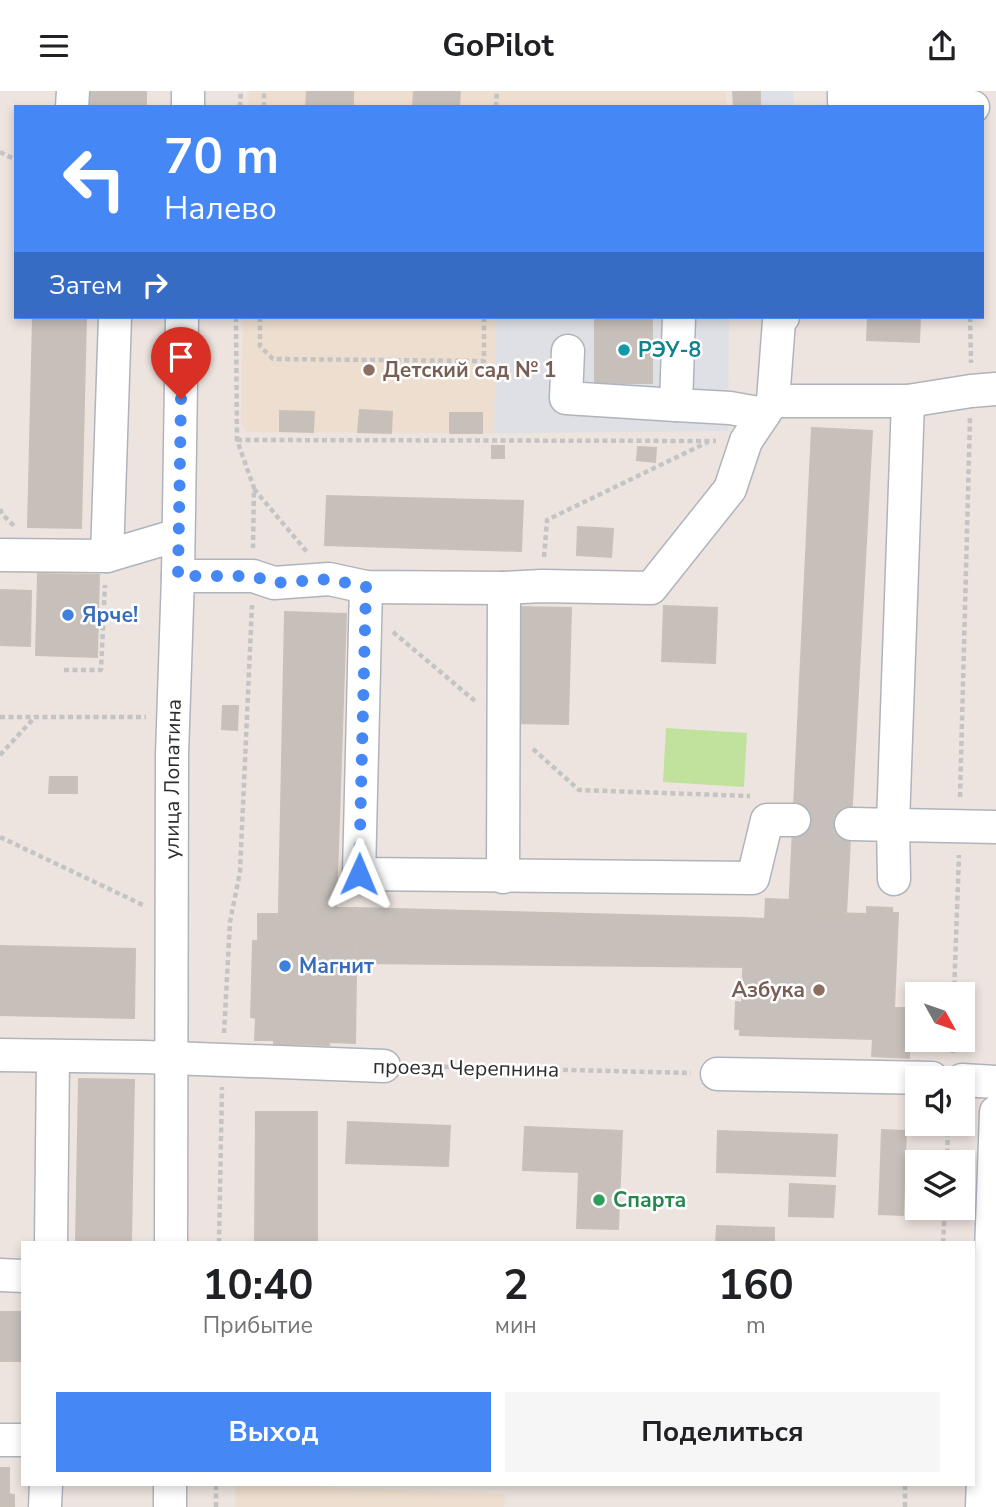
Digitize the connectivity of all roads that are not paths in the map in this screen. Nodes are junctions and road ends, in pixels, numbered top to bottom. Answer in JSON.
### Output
{"nodes":[{"id":1,"x":844,"y":91,"type":"edge"},
{"id":2,"x":930,"y":105,"type":"edge"},
{"id":3,"x":115,"y":319,"type":"edge"},
{"id":4,"x":182,"y":319,"type":"edge"},
{"id":5,"x":679,"y":319,"type":"edge"},
{"id":6,"x":781,"y":319,"type":"edge"},
{"id":7,"x":568,"y":351,"type":"dead end"},
{"id":8,"x":983,"y":390,"type":"edge"},
{"id":9,"x":908,"y":401,"type":"junction"},
{"id":10,"x":676,"y":405,"type":"junction"},
{"id":11,"x":769,"y":407,"type":"junction"},
{"id":12,"x":178,"y":535,"type":"junction"},
{"id":13,"x":0,"y":555,"type":"edge"},
{"id":14,"x":107,"y":556,"type":"junction"},
{"id":15,"x":178,"y":576,"type":"junction"},
{"id":16,"x":504,"y":588,"type":"junction"},
{"id":17,"x":366,"y":598,"type":"junction"},
{"id":18,"x":781,"y":820,"type":"road end"},
{"id":19,"x":893,"y":823,"type":"junction"},
{"id":20,"x":851,"y":824,"type":"tunnel mouth"},
{"id":21,"x":996,"y":827,"type":"edge"},
{"id":22,"x":503,"y":877,"type":"junction"},
{"id":23,"x":894,"y":879,"type":"dead end"},
{"id":24,"x":0,"y":1055,"type":"edge"},
{"id":25,"x":53,"y":1056,"type":"junction"},
{"id":26,"x":173,"y":1058,"type":"junction"},
{"id":27,"x":384,"y":1066,"type":"road end"},
{"id":28,"x":717,"y":1074,"type":"road end"},
{"id":29,"x":905,"y":1077,"type":"edge"},
{"id":30,"x":975,"y":1081,"type":"edge"},
{"id":31,"x":996,"y":1082,"type":"edge"},
{"id":32,"x":996,"y":1112,"type":"edge"},
{"id":33,"x":51,"y":1241,"type":"edge"},
{"id":34,"x":172,"y":1241,"type":"edge"},
{"id":35,"x":0,"y":1275,"type":"edge"},
{"id":36,"x":21,"y":1276,"type":"edge"},
{"id":37,"x":990,"y":1429,"type":"edge"},
{"id":38,"x":0,"y":1440,"type":"edge"},
{"id":39,"x":21,"y":1440,"type":"edge"},
{"id":40,"x":978,"y":1461,"type":"edge"},
{"id":41,"x":46,"y":1486,"type":"edge"},
{"id":42,"x":170,"y":1486,"type":"edge"},
{"id":43,"x":45,"y":1507,"type":"edge"},
{"id":44,"x":170,"y":1507,"type":"edge"},
{"id":45,"x":982,"y":1507,"type":"edge"}],
"edges":[{"from":1,"to":2,"type":"street"},
{"from":3,"to":14,"type":"street"},
{"from":4,"to":12,"type":"street","name":"улица Лопатина"},
{"from":5,"to":10,"type":"street"},
{"from":6,"to":11,"type":"street"},
{"from":7,"to":10,"type":"street"},
{"from":8,"to":9,"type":"street"},
{"from":9,"to":11,"type":"street"},
{"from":9,"to":19,"type":"street"},
{"from":10,"to":11,"type":"street"},
{"from":11,"to":16,"type":"street"},
{"from":12,"to":14,"type":"street"},
{"from":12,"to":15,"type":"street","name":"улица Лопатина"},
{"from":13,"to":14,"type":"street"},
{"from":15,"to":17,"type":"street"},
{"from":15,"to":26,"type":"street","name":"улица Лопатина"},
{"from":16,"to":17,"type":"street"},
{"from":16,"to":22,"type":"street"},
{"from":17,"to":22,"type":"street"},
{"from":18,"to":22,"type":"street"},
{"from":19,"to":20,"type":"street"},
{"from":19,"to":21,"type":"street"},
{"from":19,"to":23,"type":"street"},
{"from":24,"to":25,"type":"street","name":"проезд Черепнина"},
{"from":25,"to":26,"type":"street","name":"проезд Черепнина"},
{"from":25,"to":33,"type":"street"},
{"from":26,"to":27,"type":"street","name":"проезд Черепнина"},
{"from":26,"to":34,"type":"street","name":"улица Лопатина"},
{"from":28,"to":29,"type":"street"},
{"from":30,"to":31,"type":"street"},
{"from":32,"to":37,"type":"street"},
{"from":35,"to":36,"type":"street"},
{"from":37,"to":40,"type":"street"},
{"from":38,"to":39,"type":"street"},
{"from":40,"to":45,"type":"street"},
{"from":41,"to":43,"type":"street"},
{"from":42,"to":44,"type":"street"}]}
